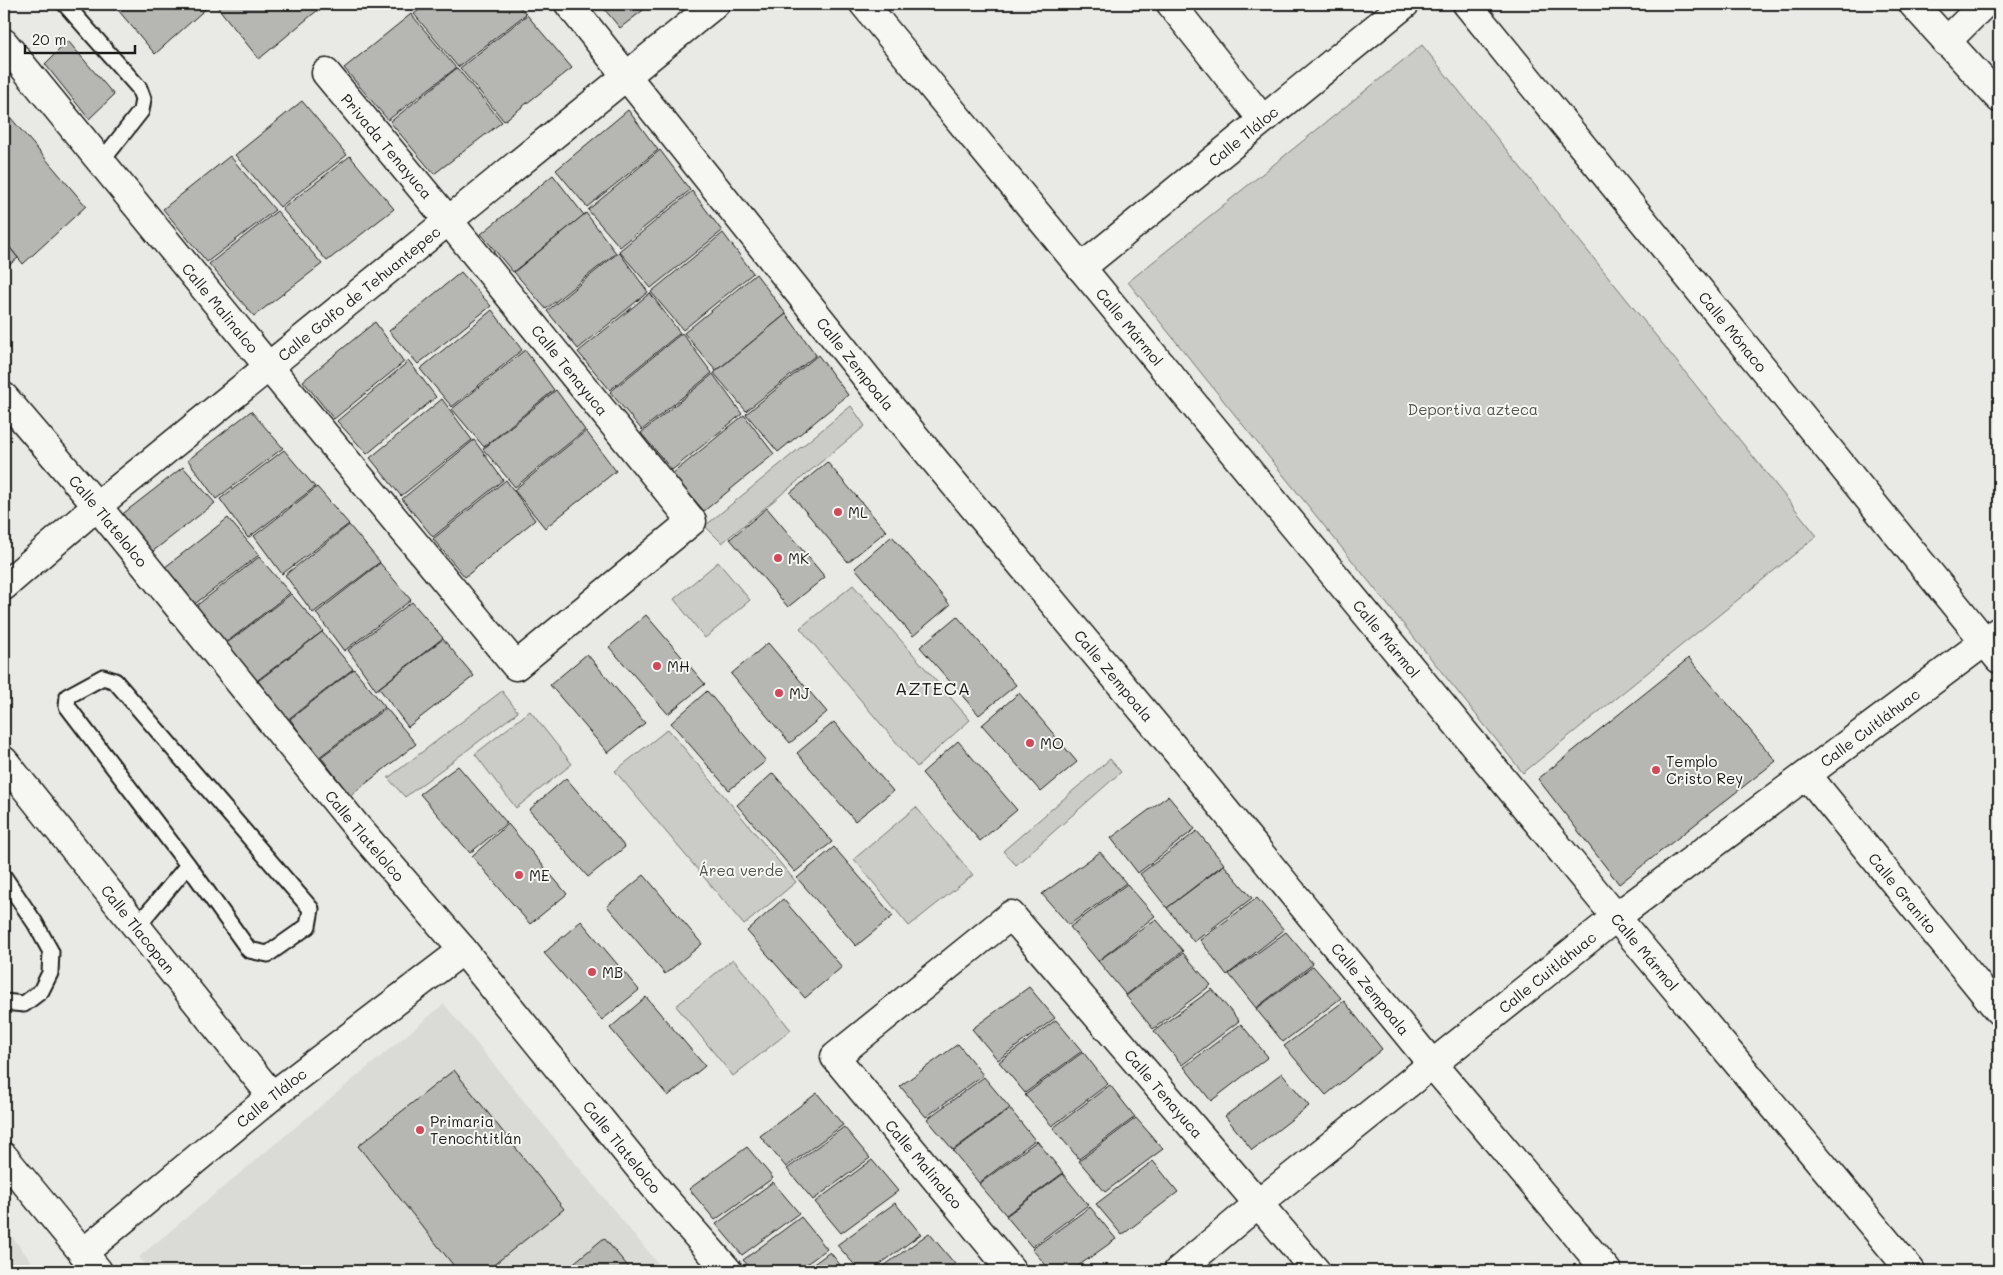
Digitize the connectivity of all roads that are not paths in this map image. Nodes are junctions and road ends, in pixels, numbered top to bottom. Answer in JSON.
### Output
{"nodes":[{"id":1,"x":65,"y":4,"type":"edge"},
{"id":2,"x":569,"y":4,"type":"edge"},
{"id":3,"x":715,"y":4,"type":"edge"},
{"id":4,"x":864,"y":4,"type":"edge"},
{"id":5,"x":1171,"y":4,"type":"edge"},
{"id":6,"x":1405,"y":4,"type":"edge"},
{"id":7,"x":1467,"y":4,"type":"edge"},
{"id":8,"x":1913,"y":4,"type":"edge"},
{"id":9,"x":1984,"y":4,"type":"edge"},
{"id":10,"x":1946,"y":42,"type":"junction"},
{"id":11,"x":4,"y":43,"type":"edge"},
{"id":12,"x":326,"y":74,"type":"dead end"},
{"id":13,"x":626,"y":76,"type":"junction"},
{"id":14,"x":1999,"y":98,"type":"edge"},
{"id":15,"x":1262,"y":120,"type":"junction"},
{"id":16,"x":101,"y":162,"type":"junction"},
{"id":17,"x":447,"y":219,"type":"junction"},
{"id":18,"x":1081,"y":268,"type":"junction"},
{"id":19,"x":268,"y":366,"type":"junction"},
{"id":20,"x":4,"y":397,"type":"edge"},
{"id":21,"x":96,"y":506,"type":"junction"},
{"id":22,"x":4,"y":586,"type":"edge"},
{"id":23,"x":1995,"y":644,"type":"edge"},
{"id":24,"x":516,"y":666,"type":"joint"},
{"id":25,"x":4,"y":761,"type":"edge"},
{"id":26,"x":1807,"y":775,"type":"junction"},
{"id":27,"x":188,"y":864,"type":"junction"},
{"id":28,"x":4,"y":877,"type":"edge"},
{"id":29,"x":1011,"y":915,"type":"joint"},
{"id":30,"x":1616,"y":917,"type":"junction"},
{"id":31,"x":138,"y":929,"type":"junction"},
{"id":32,"x":463,"y":950,"type":"junction"},
{"id":33,"x":4,"y":1002,"type":"edge"},
{"id":34,"x":1999,"y":1011,"type":"edge"},
{"id":35,"x":1432,"y":1064,"type":"junction"},
{"id":36,"x":272,"y":1096,"type":"junction"},
{"id":37,"x":4,"y":1157,"type":"edge"},
{"id":38,"x":1259,"y":1203,"type":"junction"},
{"id":39,"x":91,"y":1262,"type":"edge"},
{"id":40,"x":728,"y":1271,"type":"edge"},
{"id":41,"x":1012,"y":1271,"type":"edge"},
{"id":42,"x":1178,"y":1271,"type":"edge"},
{"id":43,"x":1316,"y":1271,"type":"edge"},
{"id":44,"x":1607,"y":1271,"type":"edge"},
{"id":45,"x":1911,"y":1271,"type":"edge"}],
"edges":[{"from":1,"to":16,"type":"lane"},
{"from":2,"to":13,"type":"street","name":"Calle Zempoala"},
{"from":3,"to":13,"type":"street","name":"Calle Golfo de Tehuantepec"},
{"from":4,"to":18,"type":"street","name":"Calle Mármol"},
{"from":5,"to":15,"type":"street"},
{"from":6,"to":15,"type":"street","name":"Calle Tláloc"},
{"from":7,"to":23,"type":"street","name":"Calle Mónaco"},
{"from":8,"to":10,"type":"street"},
{"from":9,"to":10,"type":"street"},
{"from":10,"to":14,"type":"street"},
{"from":11,"to":16,"type":"street","name":"Calle Malinalco"},
{"from":12,"to":17,"type":"street","name":"Privada Tenayuca"},
{"from":13,"to":17,"type":"street","name":"Calle Golfo de Tehuantepec"},
{"from":13,"to":35,"type":"street","name":"Calle Zempoala"},
{"from":15,"to":18,"type":"street","name":"Calle Tláloc"},
{"from":16,"to":19,"type":"street","name":"Calle Malinalco"},
{"from":17,"to":19,"type":"street","name":"Calle Golfo de Tehuantepec"},
{"from":17,"to":24,"type":"street","name":"Calle Tenayuca"},
{"from":18,"to":30,"type":"street","name":"Calle Mármol"},
{"from":19,"to":21,"type":"street","name":"Calle Golfo de Tehuantepec"},
{"from":19,"to":24,"type":"street","name":"Calle Malinalco"},
{"from":20,"to":21,"type":"street","name":"Calle Tlatelolco"},
{"from":21,"to":22,"type":"street","name":"Calle Golfo de Tehuantepec"},
{"from":21,"to":32,"type":"street","name":"Calle Tlatelolco"},
{"from":23,"to":26,"type":"street","name":"Calle Cuitláhuac"},
{"from":25,"to":31,"type":"street","name":"Calle Tlacopan"},
{"from":26,"to":30,"type":"street","name":"Calle Cuitláhuac"},
{"from":26,"to":34,"type":"street","name":"Calle Granito"},
{"from":27,"to":27,"type":"lane"},
{"from":27,"to":31,"type":"lane"},
{"from":28,"to":33,"type":"lane"},
{"from":29,"to":38,"type":"street","name":"Calle Tenayuca"},
{"from":29,"to":41,"type":"street","name":"Calle Malinalco"},
{"from":30,"to":35,"type":"street","name":"Calle Cuitláhuac"},
{"from":30,"to":45,"type":"street","name":"Calle Mármol"},
{"from":31,"to":36,"type":"street","name":"Calle Tlacopan"},
{"from":32,"to":36,"type":"street","name":"Calle Tláloc"},
{"from":32,"to":40,"type":"street","name":"Calle Tlatelolco"},
{"from":35,"to":38,"type":"street","name":"Calle Cuitláhuac"},
{"from":35,"to":44,"type":"street","name":"Calle Zempoala"},
{"from":36,"to":39,"type":"street","name":"Calle Tláloc"},
{"from":37,"to":39,"type":"street"},
{"from":38,"to":42,"type":"street","name":"Calle Cuitláhuac"},
{"from":38,"to":43,"type":"street","name":"Calle Tenayuca"}]}
